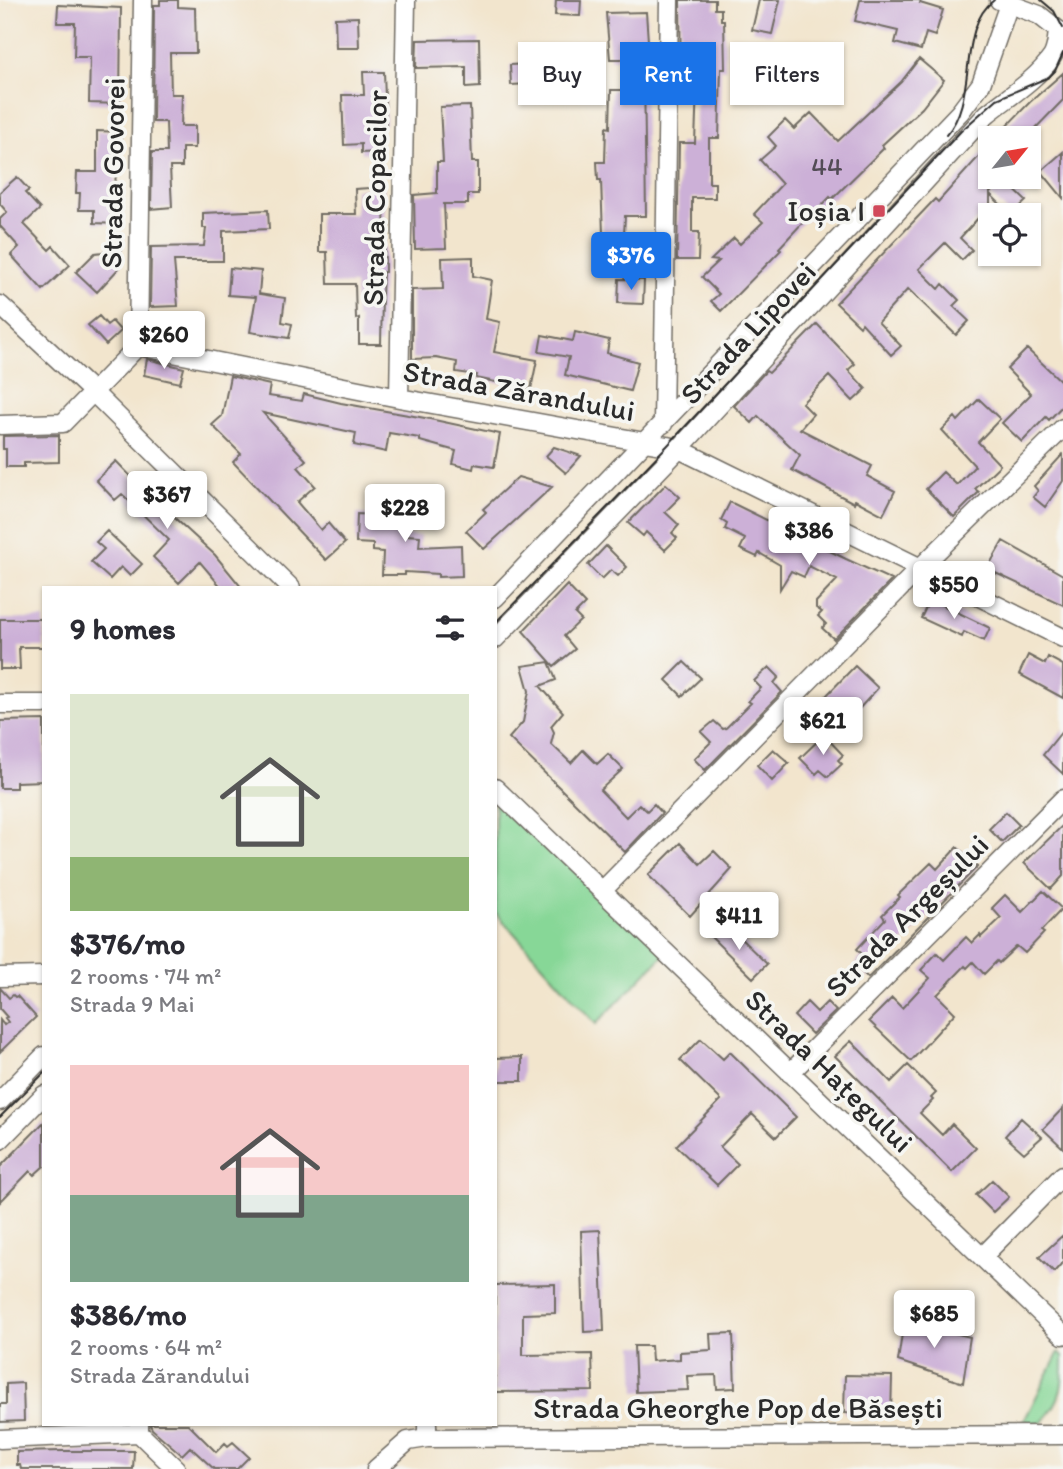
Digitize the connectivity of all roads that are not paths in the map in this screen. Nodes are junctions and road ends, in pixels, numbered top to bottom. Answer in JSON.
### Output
{"nodes":[{"id":1,"x":143,"y":0,"type":"edge"},
{"id":2,"x":406,"y":0,"type":"edge"},
{"id":3,"x":668,"y":0,"type":"edge"},
{"id":4,"x":1004,"y":2,"type":"edge"},
{"id":5,"x":1060,"y":32,"type":"edge"},
{"id":6,"x":0,"y":305,"type":"edge"},
{"id":7,"x":138,"y":346,"type":"junction"},
{"id":8,"x":93,"y":392,"type":"junction"},
{"id":9,"x":399,"y":398,"type":"junction"},
{"id":10,"x":663,"y":424,"type":"junction"},
{"id":11,"x":0,"y":425,"type":"edge"},
{"id":12,"x":1063,"y":428,"type":"edge"},
{"id":13,"x":645,"y":442,"type":"junction"},
{"id":14,"x":679,"y":449,"type":"junction"},
{"id":15,"x":919,"y":569,"type":"junction"},
{"id":16,"x":289,"y":586,"type":"edge"},
{"id":17,"x":497,"y":596,"type":"edge"},
{"id":18,"x":497,"y":637,"type":"edge"},
{"id":19,"x":1063,"y":638,"type":"edge"},
{"id":20,"x":0,"y":704,"type":"edge"},
{"id":21,"x":42,"y":704,"type":"edge"},
{"id":22,"x":497,"y":790,"type":"edge"},
{"id":23,"x":1063,"y":799,"type":"edge"},
{"id":24,"x":602,"y":891,"type":"junction"},
{"id":25,"x":0,"y":976,"type":"edge"},
{"id":26,"x":42,"y":976,"type":"edge"},
{"id":27,"x":42,"y":1058,"type":"edge"},
{"id":28,"x":790,"y":1073,"type":"junction"},
{"id":29,"x":42,"y":1097,"type":"edge"},
{"id":30,"x":0,"y":1101,"type":"edge"},
{"id":31,"x":0,"y":1140,"type":"edge"},
{"id":32,"x":1063,"y":1175,"type":"edge"},
{"id":33,"x":982,"y":1257,"type":"junction"},
{"id":34,"x":1063,"y":1335,"type":"edge"},
{"id":35,"x":139,"y":1429,"type":"edge"},
{"id":36,"x":427,"y":1431,"type":"edge"},
{"id":37,"x":1063,"y":1435,"type":"edge"},
{"id":38,"x":0,"y":1440,"type":"edge"},
{"id":39,"x":176,"y":1469,"type":"edge"},
{"id":40,"x":376,"y":1469,"type":"edge"}],
"edges":[{"from":1,"to":7,"type":"street","name":"Strada Govorei"},
{"from":2,"to":9,"type":"street","name":"Strada Copacilor"},
{"from":3,"to":10,"type":"street"},
{"from":4,"to":5,"type":"street"},
{"from":4,"to":10,"type":"street","name":"Strada Lipovei"},
{"from":5,"to":14,"type":"street","name":"Strada Lipovei"},
{"from":6,"to":8,"type":"street"},
{"from":7,"to":8,"type":"street"},
{"from":7,"to":9,"type":"street","name":"Strada Zărandului"},
{"from":8,"to":11,"type":"street"},
{"from":8,"to":16,"type":"street"},
{"from":9,"to":13,"type":"street","name":"Strada Zărandului"},
{"from":10,"to":13,"type":"street","name":"Strada Lipovei"},
{"from":12,"to":15,"type":"street"},
{"from":13,"to":14,"type":"street","name":"Strada Zărandului"},
{"from":13,"to":17,"type":"street","name":"Strada Lipovei"},
{"from":14,"to":15,"type":"street","name":"Strada Zărandului"},
{"from":14,"to":18,"type":"street","name":"Strada Lipovei"},
{"from":15,"to":19,"type":"street","name":"Strada Zărandului"},
{"from":15,"to":24,"type":"street"},
{"from":20,"to":21,"type":"street"},
{"from":22,"to":24,"type":"street","name":"Strada Hațegului"},
{"from":23,"to":28,"type":"street","name":"Strada Argeșului"},
{"from":24,"to":28,"type":"street","name":"Strada Hațegului"},
{"from":25,"to":26,"type":"street"},
{"from":27,"to":30,"type":"street"},
{"from":28,"to":33,"type":"street","name":"Strada Hațegului"},
{"from":29,"to":31,"type":"street"},
{"from":32,"to":33,"type":"street"},
{"from":33,"to":34,"type":"street","name":"Strada Hațegului"},
{"from":35,"to":38,"type":"street"},
{"from":35,"to":39,"type":"street"},
{"from":36,"to":37,"type":"street","name":"Strada Gheorghe Pop de Băsești"},
{"from":36,"to":40,"type":"street"}]}
